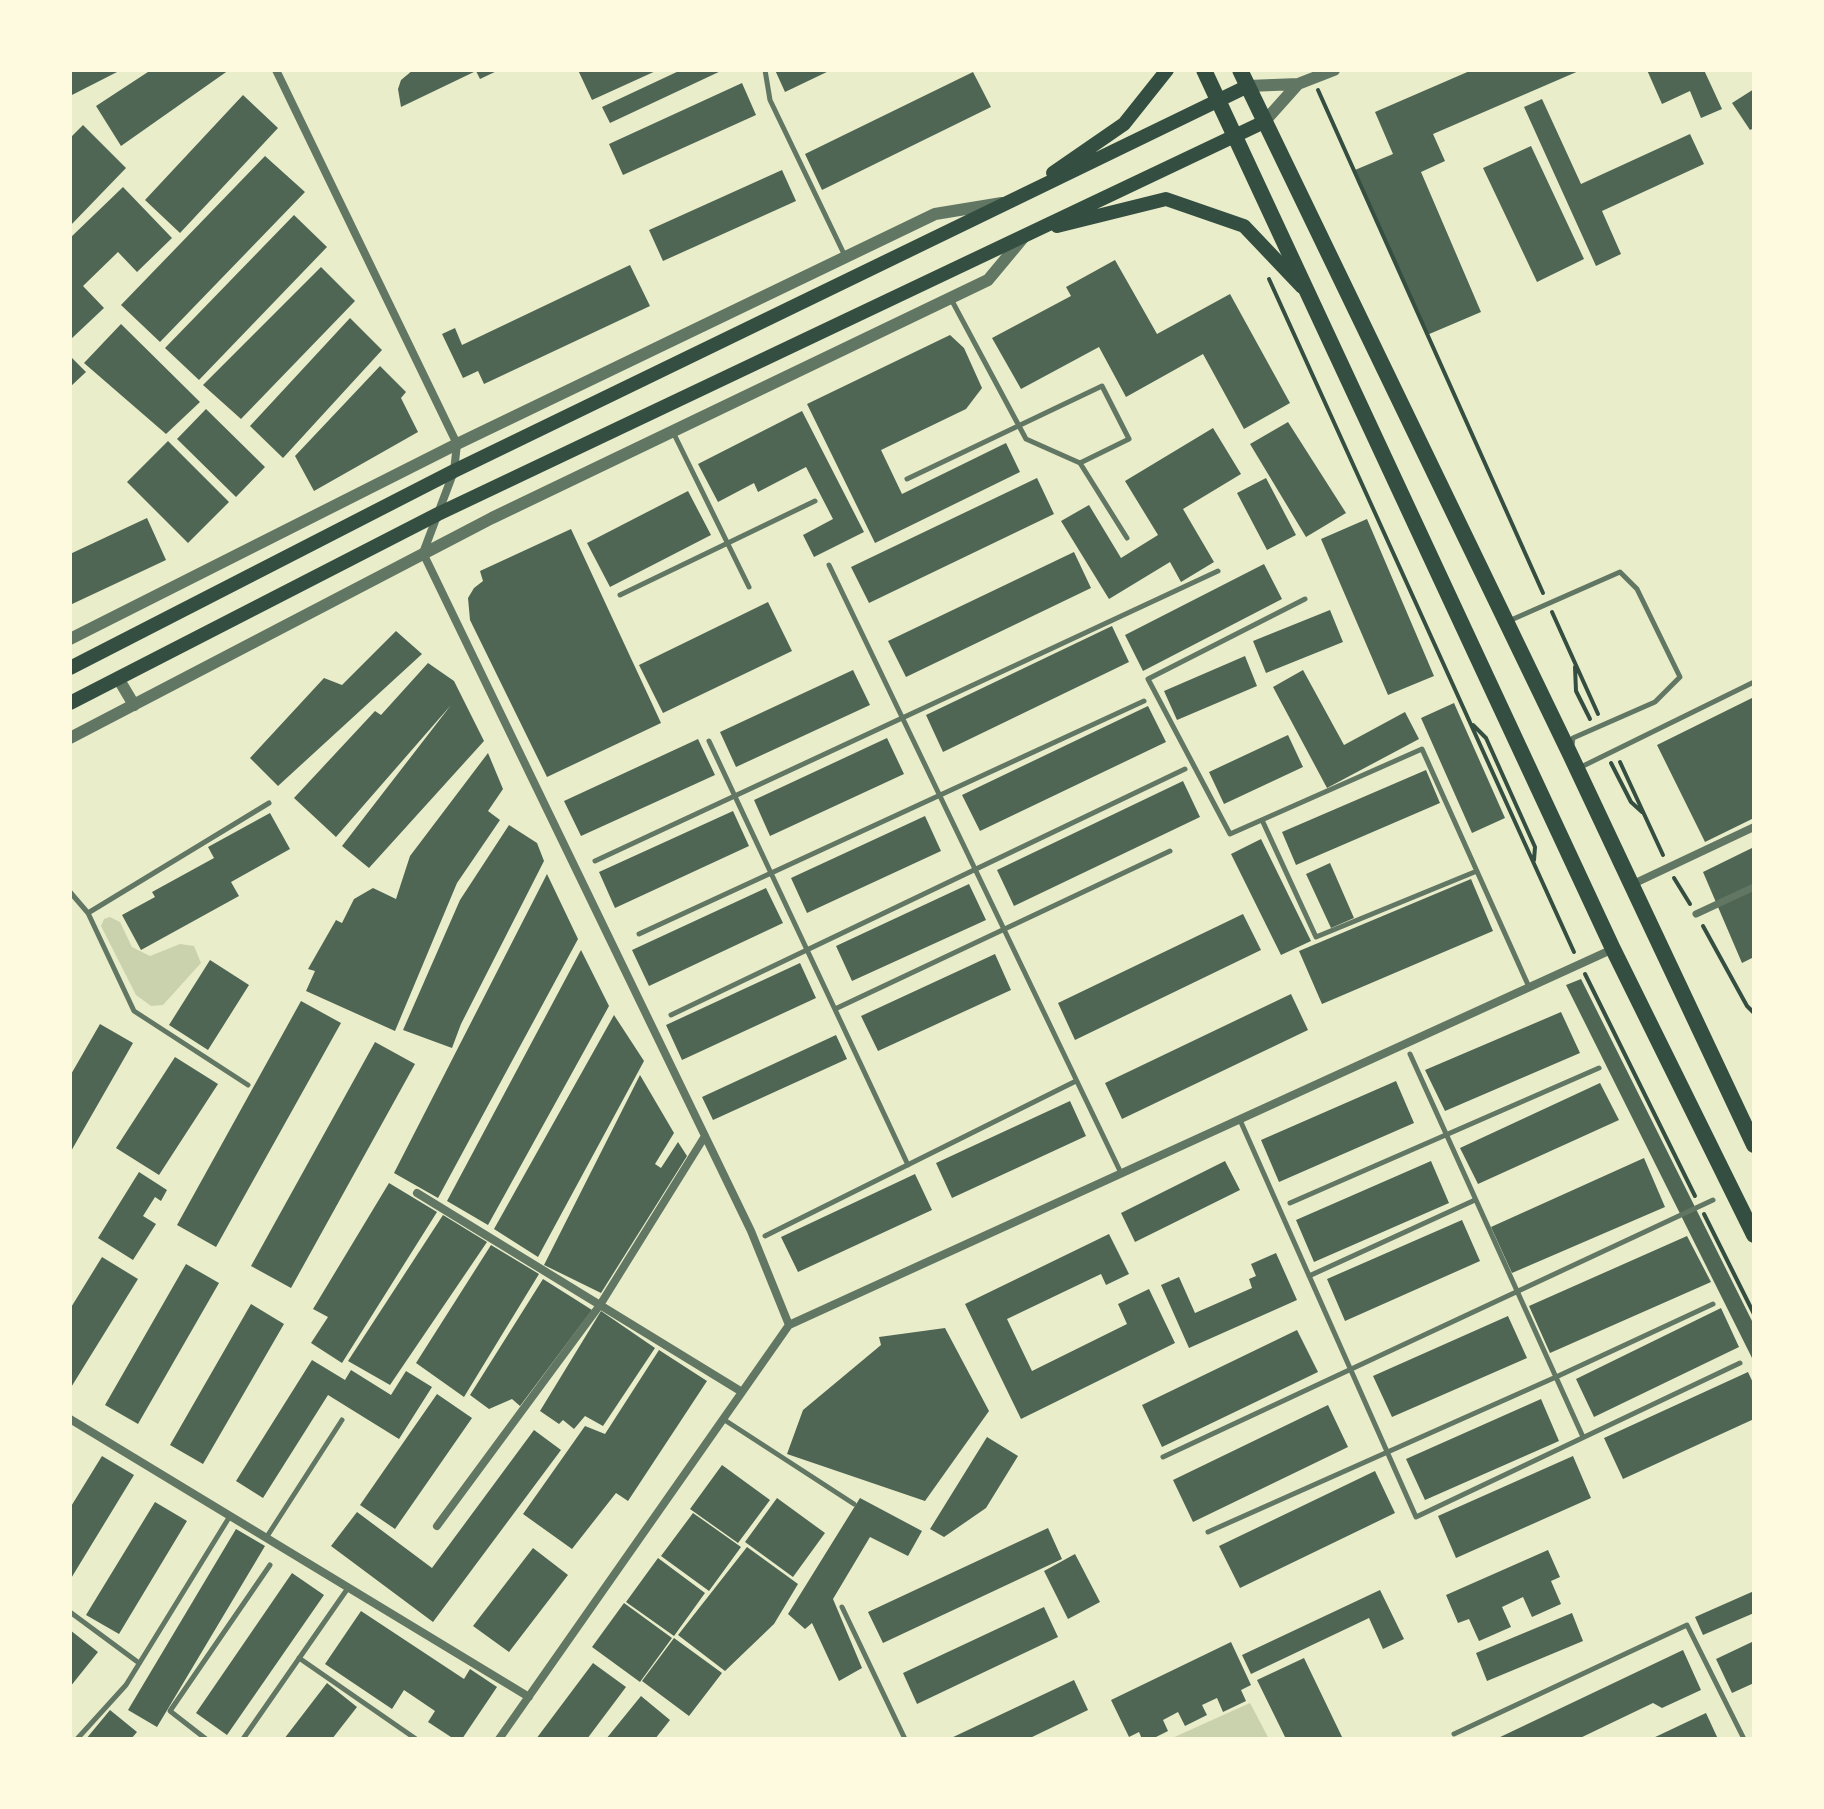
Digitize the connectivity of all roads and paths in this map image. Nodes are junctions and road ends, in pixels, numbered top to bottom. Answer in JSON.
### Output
{"nodes":[{"id":1,"x":276,"y":70,"type":"edge"},
{"id":2,"x":765,"y":70,"type":"edge"},
{"id":3,"x":1167,"y":70,"type":"edge"},
{"id":4,"x":1204,"y":70,"type":"edge"},
{"id":5,"x":1240,"y":70,"type":"edge"},
{"id":6,"x":1334,"y":70,"type":"edge"},
{"id":7,"x":1312,"y":78,"type":"junction"},
{"id":8,"x":1298,"y":84,"type":"junction"},
{"id":9,"x":1248,"y":86,"type":"junction"},
{"id":10,"x":1219,"y":100,"type":"junction"},
{"id":11,"x":1264,"y":122,"type":"junction"},
{"id":12,"x":1235,"y":136,"type":"junction"},
{"id":13,"x":1013,"y":201,"type":"junction"},
{"id":14,"x":1026,"y":234,"type":"junction"},
{"id":15,"x":846,"y":257,"type":"junction"},
{"id":16,"x":1269,"y":278,"type":"dead end"},
{"id":17,"x":1304,"y":288,"type":"junction"},
{"id":18,"x":951,"y":298,"type":"junction"},
{"id":19,"x":664,"y":345,"type":"junction"},
{"id":20,"x":674,"y":365,"type":"junction"},
{"id":21,"x":1020,"y":426,"type":"junction"},
{"id":22,"x":672,"y":431,"type":"junction"},
{"id":23,"x":457,"y":444,"type":"junction"},
{"id":24,"x":1080,"y":463,"type":"junction"},
{"id":25,"x":454,"y":471,"type":"junction"},
{"id":26,"x":907,"y":479,"type":"dead end"},
{"id":27,"x":815,"y":501,"type":"dead end"},
{"id":28,"x":438,"y":514,"type":"junction"},
{"id":29,"x":1127,"y":538,"type":"dead end"},
{"id":30,"x":728,"y":544,"type":"junction"},
{"id":31,"x":423,"y":553,"type":"junction"},
{"id":32,"x":829,"y":565,"type":"dead end"},
{"id":33,"x":1218,"y":571,"type":"dead end"},
{"id":34,"x":749,"y":587,"type":"dead end"},
{"id":35,"x":620,"y":595,"type":"dead end"},
{"id":36,"x":1305,"y":599,"type":"dead end"},
{"id":37,"x":1548,"y":604,"type":"junction"},
{"id":38,"x":1499,"y":607,"type":"junction"},
{"id":39,"x":96,"y":626,"type":"junction"},
{"id":40,"x":70,"y":639,"type":"edge"},
{"id":41,"x":110,"y":648,"type":"junction"},
{"id":42,"x":70,"y":668,"type":"edge"},
{"id":43,"x":118,"y":678,"type":"junction"},
{"id":44,"x":1754,"y":682,"type":"edge"},
{"id":45,"x":1144,"y":701,"type":"dead end"},
{"id":46,"x":70,"y":703,"type":"edge"},
{"id":47,"x":134,"y":705,"type":"junction"},
{"id":48,"x":903,"y":719,"type":"junction"},
{"id":49,"x":1603,"y":726,"type":"junction"},
{"id":50,"x":70,"y":738,"type":"edge"},
{"id":51,"x":709,"y":741,"type":"dead end"},
{"id":52,"x":1614,"y":750,"type":"junction"},
{"id":53,"x":1574,"y":762,"type":"junction"},
{"id":54,"x":1185,"y":769,"type":"dead end"},
{"id":55,"x":939,"y":795,"type":"junction"},
{"id":56,"x":735,"y":796,"type":"junction"},
{"id":57,"x":269,"y":803,"type":"dead end"},
{"id":58,"x":1262,"y":820,"type":"junction"},
{"id":59,"x":1754,"y":827,"type":"edge"},
{"id":60,"x":1170,"y":851,"type":"dead end"},
{"id":61,"x":595,"y":861,"type":"dead end"},
{"id":62,"x":1669,"y":868,"type":"junction"},
{"id":63,"x":975,"y":869,"type":"junction"},
{"id":64,"x":1477,"y":871,"type":"junction"},
{"id":65,"x":771,"y":873,"type":"junction"},
{"id":66,"x":1631,"y":886,"type":"junction"},
{"id":67,"x":1754,"y":887,"type":"edge"},
{"id":68,"x":70,"y":892,"type":"edge"},
{"id":69,"x":88,"y":913,"type":"junction"},
{"id":70,"x":1696,"y":914,"type":"junction"},
{"id":71,"x":1005,"y":930,"type":"junction"},
{"id":72,"x":639,"y":934,"type":"dead end"},
{"id":73,"x":1613,"y":949,"type":"junction"},
{"id":74,"x":807,"y":950,"type":"junction"},
{"id":75,"x":1580,"y":965,"type":"junction"},
{"id":76,"x":1530,"y":988,"type":"junction"},
{"id":77,"x":835,"y":1009,"type":"junction"},
{"id":78,"x":1754,"y":1013,"type":"edge"},
{"id":79,"x":671,"y":1015,"type":"dead end"},
{"id":80,"x":1410,"y":1054,"type":"dead end"},
{"id":81,"x":1599,"y":1068,"type":"dead end"},
{"id":82,"x":1076,"y":1081,"type":"junction"},
{"id":83,"x":248,"y":1085,"type":"dead end"},
{"id":84,"x":1240,"y":1120,"type":"junction"},
{"id":85,"x":705,"y":1136,"type":"junction"},
{"id":86,"x":1447,"y":1136,"type":"junction"},
{"id":87,"x":1754,"y":1145,"type":"edge"},
{"id":88,"x":908,"y":1165,"type":"junction"},
{"id":89,"x":1122,"y":1174,"type":"junction"},
{"id":90,"x":417,"y":1193,"type":"dead end"},
{"id":91,"x":1476,"y":1200,"type":"junction"},
{"id":92,"x":1713,"y":1200,"type":"dead end"},
{"id":93,"x":1290,"y":1203,"type":"dead end"},
{"id":94,"x":1700,"y":1206,"type":"junction"},
{"id":95,"x":1754,"y":1235,"type":"edge"},
{"id":96,"x":765,"y":1236,"type":"dead end"},
{"id":97,"x":1309,"y":1276,"type":"junction"},
{"id":98,"x":1517,"y":1292,"type":"junction"},
{"id":99,"x":1713,"y":1304,"type":"dead end"},
{"id":100,"x":600,"y":1305,"type":"junction"},
{"id":101,"x":1754,"y":1314,"type":"edge"},
{"id":102,"x":789,"y":1325,"type":"junction"},
{"id":103,"x":1740,"y":1363,"type":"dead end"},
{"id":104,"x":1350,"y":1370,"type":"junction"},
{"id":105,"x":1556,"y":1377,"type":"junction"},
{"id":106,"x":742,"y":1392,"type":"junction"},
{"id":107,"x":70,"y":1419,"type":"edge"},
{"id":108,"x":723,"y":1419,"type":"junction"},
{"id":109,"x":342,"y":1420,"type":"dead end"},
{"id":110,"x":1583,"y":1437,"type":"junction"},
{"id":111,"x":1386,"y":1451,"type":"junction"},
{"id":112,"x":1163,"y":1457,"type":"dead end"},
{"id":113,"x":854,"y":1504,"type":"dead end"},
{"id":114,"x":230,"y":1516,"type":"junction"},
{"id":115,"x":437,"y":1526,"type":"dead end"},
{"id":116,"x":1208,"y":1532,"type":"dead end"},
{"id":117,"x":266,"y":1538,"type":"junction"},
{"id":118,"x":270,"y":1565,"type":"dead end"},
{"id":119,"x":348,"y":1588,"type":"junction"},
{"id":120,"x":842,"y":1607,"type":"dead end"},
{"id":121,"x":70,"y":1612,"type":"edge"},
{"id":122,"x":299,"y":1658,"type":"junction"},
{"id":123,"x":139,"y":1663,"type":"junction"},
{"id":124,"x":529,"y":1697,"type":"junction"},
{"id":125,"x":1454,"y":1734,"type":"dead end"},
{"id":126,"x":77,"y":1739,"type":"edge"},
{"id":127,"x":206,"y":1739,"type":"edge"},
{"id":128,"x":243,"y":1739,"type":"edge"},
{"id":129,"x":416,"y":1739,"type":"edge"},
{"id":130,"x":499,"y":1739,"type":"edge"},
{"id":131,"x":905,"y":1739,"type":"edge"},
{"id":132,"x":1744,"y":1739,"type":"edge"}],
"edges":[{"from":1,"to":23,"type":"street"},
{"from":2,"to":15,"type":"lane"},
{"from":3,"to":13,"type":"main road"},
{"from":4,"to":10,"type":"highway"},
{"from":5,"to":9,"type":"highway"},
{"from":6,"to":7,"type":"street"},
{"from":7,"to":8,"type":"street"},
{"from":7,"to":37,"type":"path"},
{"from":8,"to":9,"type":"street"},
{"from":8,"to":11,"type":"street"},
{"from":9,"to":10,"type":"main road"},
{"from":9,"to":11,"type":"highway"},
{"from":10,"to":12,"type":"highway"},
{"from":10,"to":13,"type":"main road"},
{"from":11,"to":12,"type":"main road"},
{"from":11,"to":38,"type":"highway"},
{"from":12,"to":14,"type":"main road"},
{"from":12,"to":17,"type":"highway"},
{"from":13,"to":15,"type":"street"},
{"from":13,"to":20,"type":"main road"},
{"from":14,"to":17,"type":"main road"},
{"from":14,"to":18,"type":"street"},
{"from":14,"to":28,"type":"main road"},
{"from":15,"to":19,"type":"street"},
{"from":16,"to":75,"type":"path"},
{"from":17,"to":73,"type":"highway"},
{"from":18,"to":21,"type":"lane"},
{"from":18,"to":22,"type":"street"},
{"from":19,"to":20,"type":"street"},
{"from":19,"to":23,"type":"street"},
{"from":20,"to":25,"type":"main road"},
{"from":21,"to":24,"type":"lane"},
{"from":21,"to":24,"type":"lane"},
{"from":21,"to":26,"type":"lane"},
{"from":22,"to":30,"type":"lane"},
{"from":22,"to":31,"type":"street"},
{"from":23,"to":25,"type":"street"},
{"from":23,"to":39,"type":"street"},
{"from":24,"to":29,"type":"lane"},
{"from":25,"to":28,"type":"street"},
{"from":25,"to":41,"type":"main road"},
{"from":27,"to":30,"type":"lane"},
{"from":28,"to":31,"type":"street"},
{"from":28,"to":43,"type":"main road"},
{"from":30,"to":34,"type":"lane"},
{"from":30,"to":35,"type":"lane"},
{"from":31,"to":47,"type":"street"},
{"from":31,"to":85,"type":"street"},
{"from":32,"to":48,"type":"lane"},
{"from":33,"to":48,"type":"lane"},
{"from":36,"to":58,"type":"lane"},
{"from":37,"to":38,"type":"lane"},
{"from":37,"to":49,"type":"path"},
{"from":37,"to":49,"type":"lane"},
{"from":38,"to":53,"type":"highway"},
{"from":39,"to":40,"type":"street"},
{"from":39,"to":41,"type":"street"},
{"from":41,"to":42,"type":"main road"},
{"from":43,"to":46,"type":"main road"},
{"from":43,"to":47,"type":"street"},
{"from":44,"to":52,"type":"lane"},
{"from":45,"to":55,"type":"lane"},
{"from":47,"to":50,"type":"street"},
{"from":48,"to":55,"type":"lane"},
{"from":48,"to":56,"type":"lane"},
{"from":49,"to":53,"type":"lane"},
{"from":51,"to":56,"type":"lane"},
{"from":52,"to":53,"type":"lane"},
{"from":52,"to":62,"type":"path"},
{"from":53,"to":66,"type":"highway"},
{"from":54,"to":63,"type":"lane"},
{"from":55,"to":63,"type":"lane"},
{"from":55,"to":65,"type":"lane"},
{"from":56,"to":61,"type":"lane"},
{"from":56,"to":65,"type":"lane"},
{"from":57,"to":69,"type":"lane"},
{"from":58,"to":64,"type":"lane"},
{"from":58,"to":64,"type":"lane"},
{"from":59,"to":62,"type":"street"},
{"from":60,"to":71,"type":"lane"},
{"from":62,"to":66,"type":"street"},
{"from":62,"to":70,"type":"path"},
{"from":63,"to":71,"type":"lane"},
{"from":63,"to":74,"type":"lane"},
{"from":64,"to":76,"type":"lane"},
{"from":65,"to":72,"type":"lane"},
{"from":65,"to":74,"type":"lane"},
{"from":66,"to":87,"type":"highway"},
{"from":67,"to":70,"type":"street"},
{"from":68,"to":69,"type":"lane"},
{"from":69,"to":83,"type":"lane"},
{"from":70,"to":78,"type":"path"},
{"from":71,"to":77,"type":"lane"},
{"from":71,"to":82,"type":"lane"},
{"from":73,"to":75,"type":"street"},
{"from":73,"to":95,"type":"highway"},
{"from":74,"to":77,"type":"lane"},
{"from":74,"to":79,"type":"lane"},
{"from":75,"to":76,"type":"street"},
{"from":75,"to":94,"type":"path"},
{"from":76,"to":84,"type":"street"},
{"from":77,"to":88,"type":"lane"},
{"from":80,"to":86,"type":"lane"},
{"from":81,"to":86,"type":"lane"},
{"from":82,"to":88,"type":"lane"},
{"from":82,"to":89,"type":"lane"},
{"from":84,"to":89,"type":"street"},
{"from":84,"to":97,"type":"lane"},
{"from":85,"to":100,"type":"street"},
{"from":85,"to":102,"type":"street"},
{"from":86,"to":91,"type":"lane"},
{"from":86,"to":93,"type":"lane"},
{"from":88,"to":96,"type":"lane"},
{"from":89,"to":102,"type":"street"},
{"from":90,"to":100,"type":"street"},
{"from":91,"to":97,"type":"lane"},
{"from":91,"to":98,"type":"lane"},
{"from":92,"to":94,"type":"lane"},
{"from":94,"to":98,"type":"lane"},
{"from":94,"to":101,"type":"path"},
{"from":97,"to":104,"type":"lane"},
{"from":98,"to":104,"type":"lane"},
{"from":98,"to":105,"type":"lane"},
{"from":99,"to":105,"type":"lane"},
{"from":100,"to":106,"type":"street"},
{"from":100,"to":115,"type":"street"},
{"from":102,"to":106,"type":"street"},
{"from":103,"to":110,"type":"lane"},
{"from":104,"to":111,"type":"lane"},
{"from":104,"to":112,"type":"lane"},
{"from":105,"to":110,"type":"lane"},
{"from":105,"to":111,"type":"lane"},
{"from":106,"to":108,"type":"street"},
{"from":107,"to":114,"type":"street"},
{"from":108,"to":113,"type":"lane"},
{"from":108,"to":124,"type":"street"},
{"from":109,"to":117,"type":"lane"},
{"from":110,"to":111,"type":"lane"},
{"from":111,"to":116,"type":"lane"},
{"from":114,"to":117,"type":"street"},
{"from":114,"to":123,"type":"lane"},
{"from":117,"to":119,"type":"street"},
{"from":118,"to":127,"type":"lane"},
{"from":119,"to":122,"type":"lane"},
{"from":119,"to":124,"type":"street"},
{"from":120,"to":131,"type":"lane"},
{"from":121,"to":123,"type":"lane"},
{"from":122,"to":128,"type":"lane"},
{"from":122,"to":129,"type":"lane"},
{"from":123,"to":126,"type":"lane"},
{"from":124,"to":130,"type":"street"},
{"from":125,"to":132,"type":"lane"}]}
